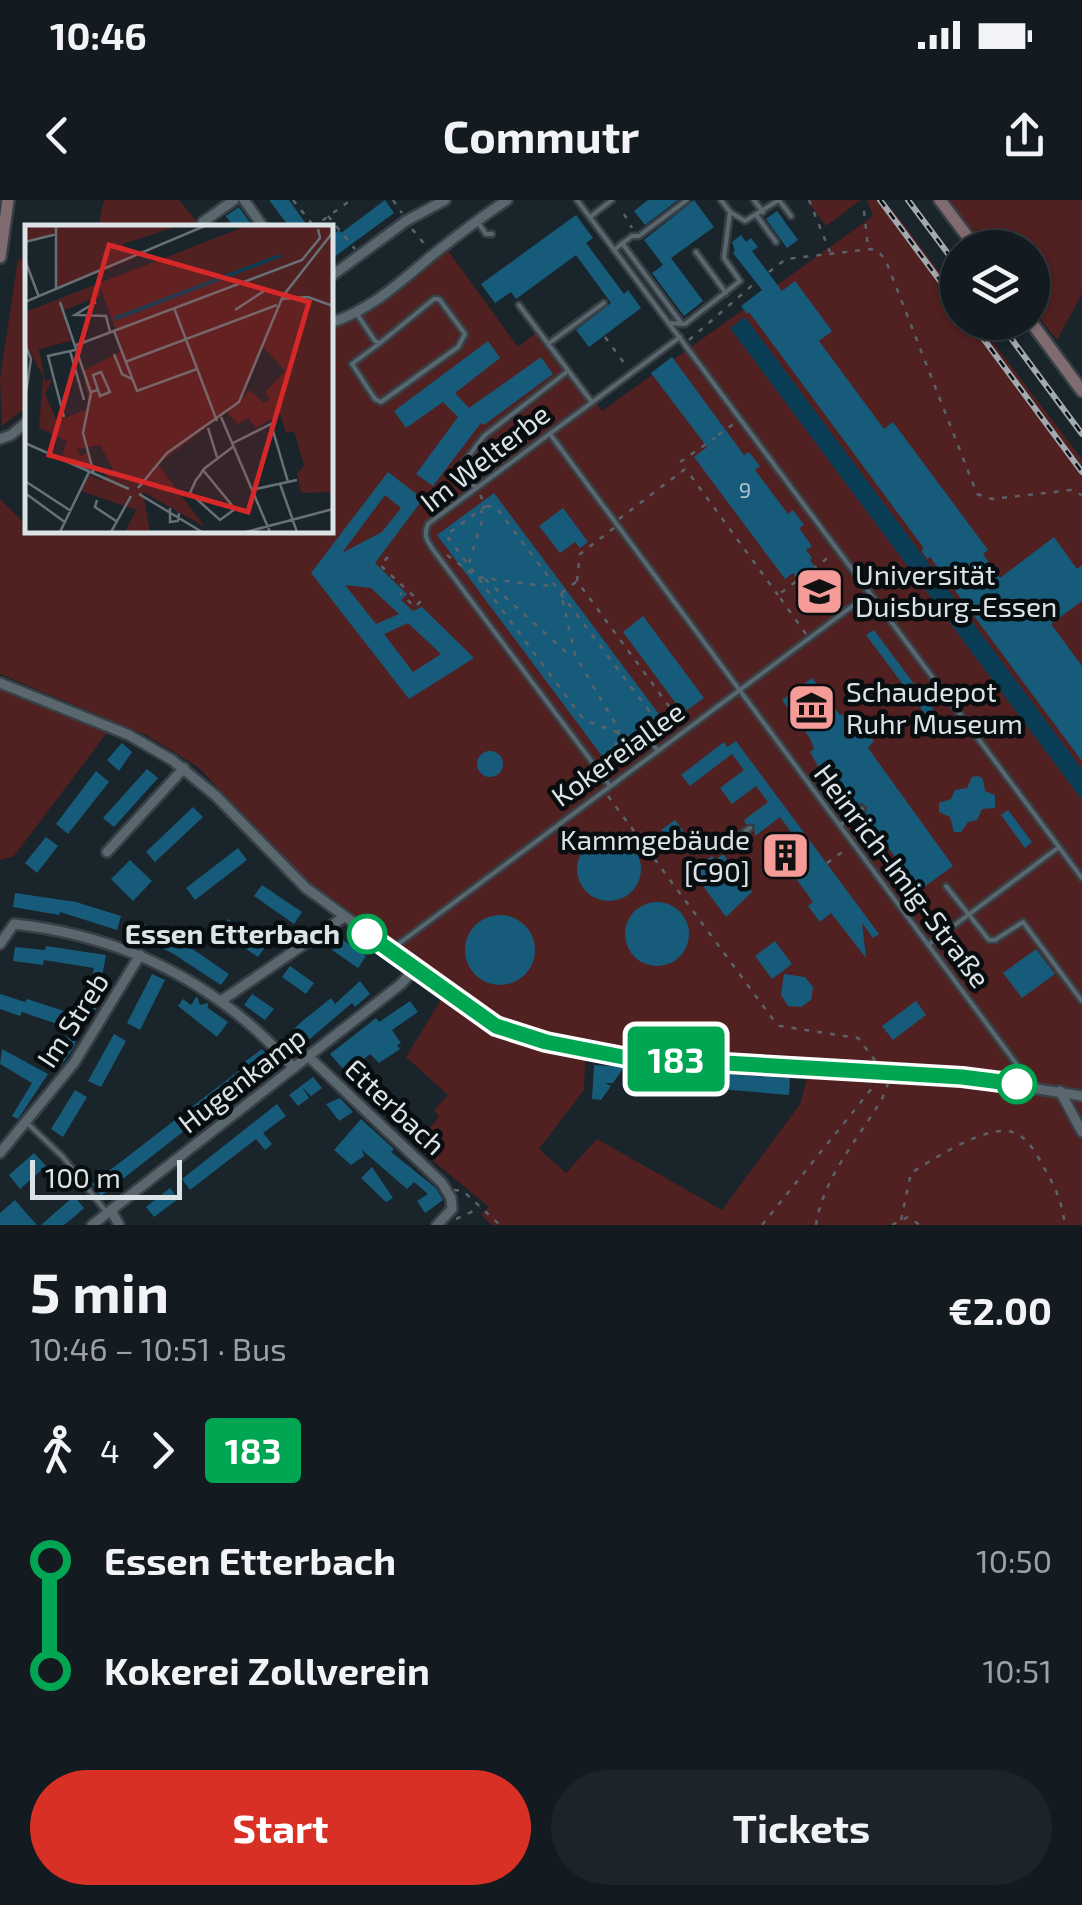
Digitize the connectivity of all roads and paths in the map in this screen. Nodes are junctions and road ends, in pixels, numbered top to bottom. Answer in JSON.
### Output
{"nodes":[{"id":1,"x":8,"y":200,"type":"edge"},
{"id":2,"x":234,"y":200,"type":"edge"},
{"id":3,"x":244,"y":200,"type":"edge"},
{"id":4,"x":292,"y":200,"type":"edge"},
{"id":5,"x":351,"y":200,"type":"edge"},
{"id":6,"x":445,"y":200,"type":"edge"},
{"id":7,"x":507,"y":200,"type":"edge"},
{"id":8,"x":577,"y":200,"type":"edge"},
{"id":9,"x":612,"y":200,"type":"edge"},
{"id":10,"x":687,"y":200,"type":"edge"},
{"id":11,"x":722,"y":200,"type":"edge"},
{"id":12,"x":754,"y":200,"type":"edge"},
{"id":13,"x":779,"y":200,"type":"edge"},
{"id":14,"x":809,"y":200,"type":"edge"},
{"id":15,"x":940,"y":200,"type":"edge"},
{"id":16,"x":345,"y":202,"type":"edge"},
{"id":17,"x":864,"y":211,"type":"dead end"},
{"id":18,"x":730,"y":212,"type":"junction"},
{"id":19,"x":624,"y":214,"type":"dead end"},
{"id":20,"x":760,"y":214,"type":"junction"},
{"id":21,"x":328,"y":216,"type":"junction"},
{"id":22,"x":792,"y":216,"type":"dead end"},
{"id":23,"x":590,"y":217,"type":"junction"},
{"id":24,"x":476,"y":220,"type":"junction"},
{"id":25,"x":203,"y":222,"type":"dead end"},
{"id":26,"x":262,"y":225,"type":"edge"},
{"id":27,"x":311,"y":225,"type":"edge"},
{"id":28,"x":316,"y":225,"type":"edge"},
{"id":29,"x":962,"y":230,"type":"edge"},
{"id":30,"x":492,"y":234,"type":"dead end"},
{"id":31,"x":634,"y":236,"type":"junction"},
{"id":32,"x":776,"y":242,"type":"dead end"},
{"id":33,"x":622,"y":243,"type":"junction"},
{"id":34,"x":614,"y":250,"type":"junction"},
{"id":35,"x":868,"y":250,"type":"junction"},
{"id":36,"x":696,"y":252,"type":"dead end"},
{"id":37,"x":360,"y":254,"type":"junction"},
{"id":38,"x":831,"y":254,"type":"junction"},
{"id":39,"x":0,"y":257,"type":"edge"},
{"id":40,"x":768,"y":272,"type":"dead end"},
{"id":41,"x":332,"y":276,"type":"edge"},
{"id":42,"x":756,"y":282,"type":"dead end"},
{"id":43,"x":726,"y":292,"type":"junction"},
{"id":44,"x":604,"y":303,"type":"dead end"},
{"id":45,"x":519,"y":305,"type":"dead end"},
{"id":46,"x":357,"y":314,"type":"junction"},
{"id":47,"x":332,"y":321,"type":"edge"},
{"id":48,"x":669,"y":323,"type":"junction"},
{"id":49,"x":682,"y":324,"type":"junction"},
{"id":50,"x":605,"y":337,"type":"dead end"},
{"id":51,"x":680,"y":338,"type":"junction"},
{"id":52,"x":1044,"y":340,"type":"edge"},
{"id":53,"x":380,"y":343,"type":"junction"},
{"id":54,"x":548,"y":344,"type":"junction"},
{"id":55,"x":684,"y":344,"type":"junction"},
{"id":56,"x":568,"y":372,"type":"junction"},
{"id":57,"x":631,"y":372,"type":"junction"},
{"id":58,"x":1082,"y":391,"type":"edge"},
{"id":59,"x":591,"y":402,"type":"junction"},
{"id":60,"x":740,"y":419,"type":"junction"},
{"id":61,"x":25,"y":423,"type":"edge"},
{"id":62,"x":550,"y":434,"type":"junction"},
{"id":63,"x":484,"y":436,"type":"junction"},
{"id":64,"x":0,"y":439,"type":"edge"},
{"id":65,"x":511,"y":462,"type":"junction"},
{"id":66,"x":680,"y":462,"type":"dead end"},
{"id":67,"x":685,"y":469,"type":"dead end"},
{"id":68,"x":691,"y":476,"type":"dead end"},
{"id":69,"x":476,"y":488,"type":"junction"},
{"id":70,"x":1082,"y":496,"type":"edge"},
{"id":71,"x":482,"y":499,"type":"dead end"},
{"id":72,"x":486,"y":506,"type":"junction"},
{"id":73,"x":481,"y":510,"type":"junction"},
{"id":74,"x":616,"y":524,"type":"junction"},
{"id":75,"x":442,"y":550,"type":"dead end"},
{"id":76,"x":839,"y":551,"type":"junction"},
{"id":77,"x":388,"y":557,"type":"dead end"},
{"id":78,"x":468,"y":565,"type":"junction"},
{"id":79,"x":480,"y":577,"type":"junction"},
{"id":80,"x":577,"y":581,"type":"junction"},
{"id":81,"x":554,"y":583,"type":"junction"},
{"id":82,"x":870,"y":592,"type":"junction"},
{"id":83,"x":400,"y":593,"type":"dead end"},
{"id":84,"x":561,"y":593,"type":"junction"},
{"id":85,"x":778,"y":595,"type":"junction"},
{"id":86,"x":810,"y":638,"type":"junction"},
{"id":87,"x":575,"y":655,"type":"junction"},
{"id":88,"x":0,"y":683,"type":"edge"},
{"id":89,"x":740,"y":690,"type":"junction"},
{"id":90,"x":686,"y":729,"type":"junction"},
{"id":91,"x":644,"y":732,"type":"dead end"},
{"id":92,"x":618,"y":733,"type":"junction"},
{"id":93,"x":649,"y":739,"type":"dead end"},
{"id":94,"x":658,"y":751,"type":"junction"},
{"id":95,"x":184,"y":768,"type":"junction"},
{"id":96,"x":610,"y":769,"type":"junction"},
{"id":97,"x":610,"y":786,"type":"junction"},
{"id":98,"x":604,"y":790,"type":"junction"},
{"id":99,"x":862,"y":809,"type":"dead end"},
{"id":100,"x":840,"y":826,"type":"junction"},
{"id":101,"x":750,"y":828,"type":"dead end"},
{"id":102,"x":733,"y":840,"type":"dead end"},
{"id":103,"x":854,"y":844,"type":"junction"},
{"id":104,"x":1059,"y":848,"type":"junction"},
{"id":105,"x":107,"y":852,"type":"dead end"},
{"id":106,"x":827,"y":863,"type":"dead end"},
{"id":107,"x":1082,"y":878,"type":"edge"},
{"id":108,"x":946,"y":886,"type":"dead end"},
{"id":109,"x":969,"y":914,"type":"junction"},
{"id":110,"x":344,"y":917,"type":"junction"},
{"id":111,"x":0,"y":944,"type":"edge"},
{"id":112,"x":928,"y":945,"type":"junction"},
{"id":113,"x":391,"y":950,"type":"junction"},
{"id":114,"x":140,"y":955,"type":"junction"},
{"id":115,"x":416,"y":968,"type":"junction"},
{"id":116,"x":221,"y":1001,"type":"junction"},
{"id":117,"x":1082,"y":1002,"type":"edge"},
{"id":118,"x":309,"y":1057,"type":"junction"},
{"id":119,"x":294,"y":1068,"type":"junction"},
{"id":120,"x":888,"y":1073,"type":"junction"},
{"id":121,"x":1033,"y":1086,"type":"junction"},
{"id":122,"x":1060,"y":1091,"type":"junction"},
{"id":123,"x":1082,"y":1096,"type":"edge"},
{"id":124,"x":27,"y":1123,"type":"junction"},
{"id":125,"x":1082,"y":1132,"type":"edge"},
{"id":126,"x":0,"y":1153,"type":"edge"},
{"id":127,"x":448,"y":1192,"type":"junction"},
{"id":128,"x":482,"y":1208,"type":"junction"},
{"id":129,"x":109,"y":1211,"type":"junction"},
{"id":130,"x":450,"y":1215,"type":"junction"},
{"id":131,"x":901,"y":1220,"type":"junction"},
{"id":132,"x":92,"y":1225,"type":"edge"},
{"id":133,"x":119,"y":1225,"type":"edge"},
{"id":134,"x":437,"y":1225,"type":"edge"},
{"id":135,"x":500,"y":1225,"type":"edge"},
{"id":136,"x":762,"y":1225,"type":"edge"},
{"id":137,"x":816,"y":1225,"type":"edge"},
{"id":138,"x":892,"y":1225,"type":"edge"},
{"id":139,"x":920,"y":1225,"type":"edge"},
{"id":140,"x":1065,"y":1225,"type":"edge"}],
"edges":[{"from":1,"to":39,"type":"street"},
{"from":2,"to":25,"type":"street"},
{"from":3,"to":26,"type":"street"},
{"from":4,"to":27,"type":"path"},
{"from":5,"to":16,"type":"path"},
{"from":6,"to":37,"type":"street"},
{"from":7,"to":24,"type":"street"},
{"from":8,"to":23,"type":"lane"},
{"from":9,"to":23,"type":"lane"},
{"from":10,"to":31,"type":"lane"},
{"from":11,"to":18,"type":"lane"},
{"from":12,"to":20,"type":"lane"},
{"from":13,"to":20,"type":"lane"},
{"from":13,"to":22,"type":"lane"},
{"from":14,"to":38,"type":"path"},
{"from":15,"to":29,"type":"street"},
{"from":16,"to":21,"type":"path"},
{"from":17,"to":35,"type":"path"},
{"from":18,"to":20,"type":"lane"},
{"from":18,"to":43,"type":"lane"},
{"from":19,"to":31,"type":"path"},
{"from":20,"to":32,"type":"lane"},
{"from":21,"to":28,"type":"path"},
{"from":21,"to":37,"type":"path"},
{"from":23,"to":34,"type":"lane"},
{"from":24,"to":30,"type":"lane"},
{"from":24,"to":46,"type":"street"},
{"from":31,"to":33,"type":"lane"},
{"from":33,"to":34,"type":"lane"},
{"from":33,"to":49,"type":"lane"},
{"from":34,"to":48,"type":"lane"},
{"from":35,"to":38,"type":"path"},
{"from":35,"to":70,"type":"path"},
{"from":36,"to":43,"type":"lane"},
{"from":37,"to":41,"type":"street"},
{"from":38,"to":40,"type":"path"},
{"from":42,"to":55,"type":"path"},
{"from":43,"to":49,"type":"lane"},
{"from":44,"to":54,"type":"lane"},
{"from":45,"to":54,"type":"lane"},
{"from":46,"to":47,"type":"street"},
{"from":46,"to":53,"type":"lane"},
{"from":48,"to":49,"type":"lane"},
{"from":48,"to":51,"type":"lane"},
{"from":50,"to":57,"type":"path"},
{"from":51,"to":55,"type":"lane"},
{"from":51,"to":57,"type":"lane","name":"Im Welterbe"},
{"from":52,"to":58,"type":"street"},
{"from":53,"to":53,"type":"lane"},
{"from":54,"to":56,"type":"lane"},
{"from":55,"to":60,"type":"lane"},
{"from":56,"to":59,"type":"lane"},
{"from":56,"to":63,"type":"lane"},
{"from":57,"to":59,"type":"lane","name":"Im Welterbe"},
{"from":59,"to":62,"type":"lane","name":"Im Welterbe"},
{"from":60,"to":66,"type":"path"},
{"from":60,"to":76,"type":"lane"},
{"from":61,"to":64,"type":"street"},
{"from":62,"to":65,"type":"lane","name":"Im Welterbe"},
{"from":62,"to":74,"type":"lane","name":"Heinrich-Imig-Straße"},
{"from":63,"to":65,"type":"path"},
{"from":63,"to":69,"type":"lane"},
{"from":65,"to":69,"type":"lane","name":"Im Welterbe"},
{"from":67,"to":74,"type":"path"},
{"from":68,"to":85,"type":"path"},
{"from":69,"to":97,"type":"lane","name":"Im Welterbe"},
{"from":71,"to":72,"type":"path"},
{"from":72,"to":73,"type":"path"},
{"from":72,"to":81,"type":"path"},
{"from":73,"to":78,"type":"path"},
{"from":73,"to":78,"type":"path"},
{"from":74,"to":80,"type":"path"},
{"from":74,"to":89,"type":"lane","name":"Heinrich-Imig-Straße"},
{"from":75,"to":79,"type":"path"},
{"from":76,"to":82,"type":"lane"},
{"from":76,"to":85,"type":"path"},
{"from":77,"to":83,"type":"path"},
{"from":78,"to":79,"type":"path"},
{"from":79,"to":81,"type":"path"},
{"from":79,"to":87,"type":"path"},
{"from":79,"to":92,"type":"path"},
{"from":80,"to":84,"type":"path"},
{"from":80,"to":90,"type":"path"},
{"from":81,"to":84,"type":"path"},
{"from":82,"to":86,"type":"lane","name":"Kokereiallee"},
{"from":82,"to":104,"type":"lane"},
{"from":84,"to":87,"type":"path"},
{"from":84,"to":92,"type":"path"},
{"from":85,"to":86,"type":"path"},
{"from":86,"to":89,"type":"lane","name":"Kokereiallee"},
{"from":87,"to":92,"type":"path"},
{"from":88,"to":95,"type":"street"},
{"from":89,"to":90,"type":"lane","name":"Kokereiallee"},
{"from":89,"to":100,"type":"lane","name":"Heinrich-Imig-Straße"},
{"from":90,"to":94,"type":"lane","name":"Kokereiallee"},
{"from":91,"to":96,"type":"path"},
{"from":92,"to":96,"type":"path"},
{"from":93,"to":94,"type":"lane"},
{"from":94,"to":97,"type":"lane","name":"Kokereiallee"},
{"from":95,"to":105,"type":"street"},
{"from":95,"to":110,"type":"street"},
{"from":96,"to":97,"type":"path"},
{"from":97,"to":98,"type":"lane","name":"Kokereiallee"},
{"from":98,"to":113,"type":"lane","name":"Kokereiallee"},
{"from":98,"to":120,"type":"path"},
{"from":99,"to":100,"type":"lane"},
{"from":100,"to":103,"type":"lane","name":"Heinrich-Imig-Straße"},
{"from":101,"to":102,"type":"lane"},
{"from":103,"to":106,"type":"path"},
{"from":103,"to":112,"type":"lane","name":"Heinrich-Imig-Straße"},
{"from":104,"to":107,"type":"lane"},
{"from":104,"to":109,"type":"lane"},
{"from":108,"to":109,"type":"lane"},
{"from":109,"to":112,"type":"lane"},
{"from":109,"to":117,"type":"lane"},
{"from":110,"to":113,"type":"street"},
{"from":110,"to":116,"type":"street"},
{"from":111,"to":114,"type":"street"},
{"from":112,"to":121,"type":"lane","name":"Heinrich-Imig-Straße"},
{"from":113,"to":115,"type":"street"},
{"from":114,"to":116,"type":"street"},
{"from":114,"to":124,"type":"street","name":"Im Streb"},
{"from":115,"to":118,"type":"street","name":"Hugenkamp"},
{"from":115,"to":120,"type":"street"},
{"from":116,"to":119,"type":"street"},
{"from":118,"to":119,"type":"street","name":"Hugenkamp"},
{"from":118,"to":127,"type":"street","name":"Etterbach"},
{"from":119,"to":129,"type":"street","name":"Hugenkamp"},
{"from":120,"to":121,"type":"street"},
{"from":120,"to":136,"type":"path"},
{"from":120,"to":137,"type":"path"},
{"from":121,"to":122,"type":"street"},
{"from":122,"to":123,"type":"street"},
{"from":122,"to":125,"type":"street"},
{"from":124,"to":126,"type":"street","name":"Im Streb"},
{"from":124,"to":129,"type":"lane"},
{"from":127,"to":128,"type":"path"},
{"from":127,"to":130,"type":"street"},
{"from":128,"to":130,"type":"path"},
{"from":128,"to":135,"type":"path"},
{"from":129,"to":132,"type":"street","name":"Hugenkamp"},
{"from":129,"to":133,"type":"street"},
{"from":130,"to":134,"type":"street"},
{"from":131,"to":138,"type":"path"},
{"from":131,"to":139,"type":"path"},
{"from":131,"to":140,"type":"path"}]}
